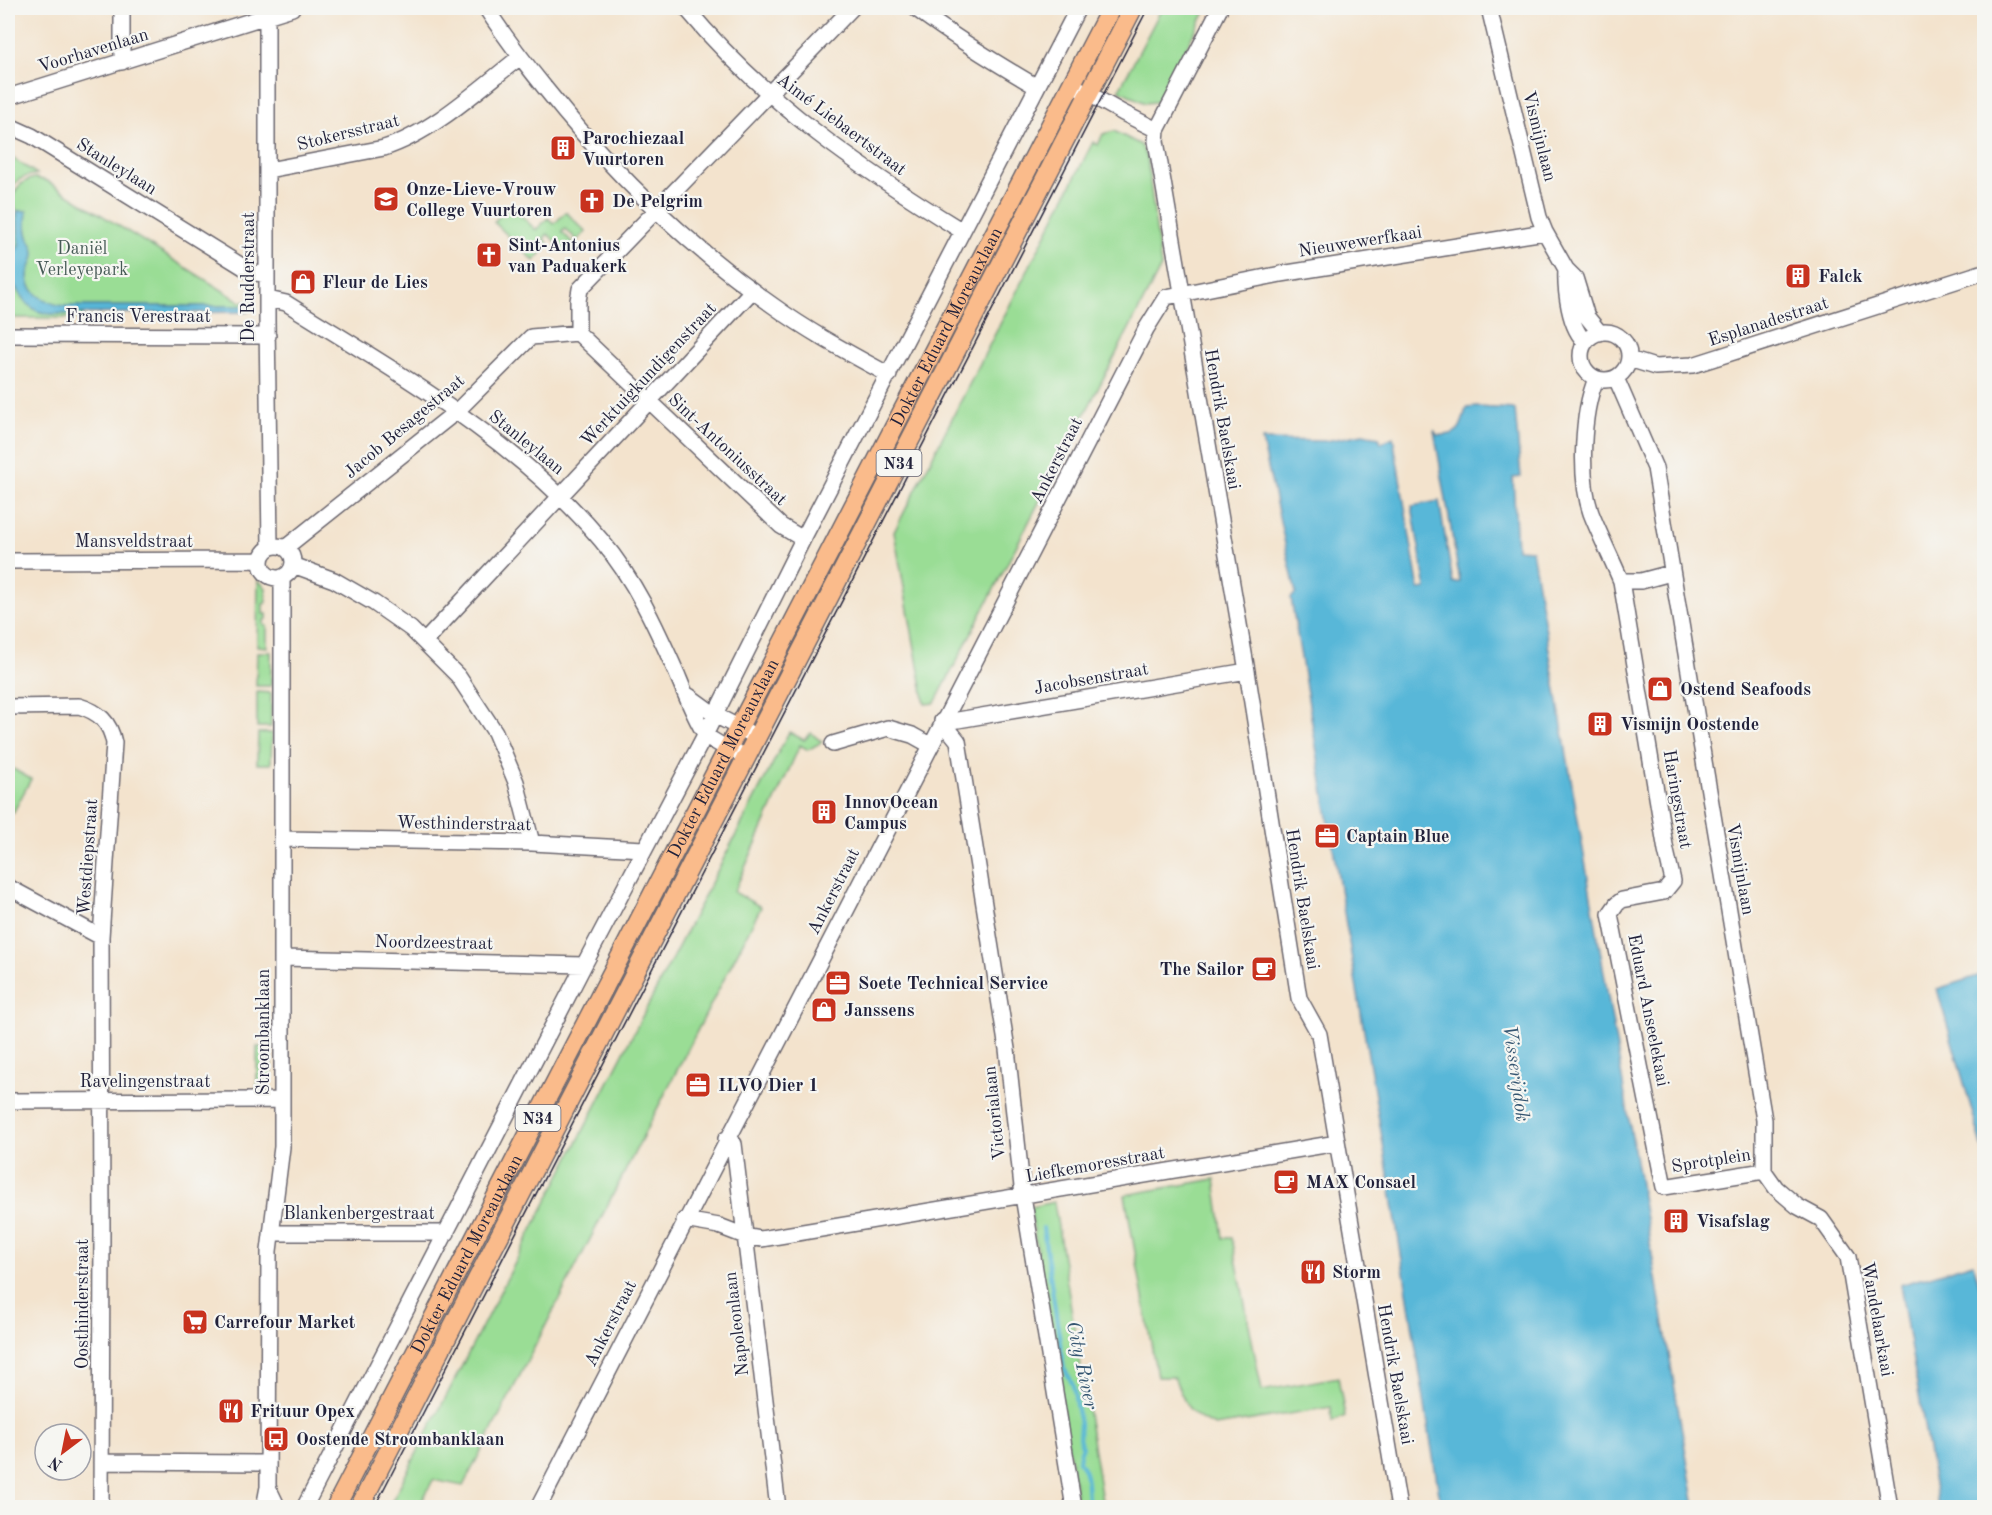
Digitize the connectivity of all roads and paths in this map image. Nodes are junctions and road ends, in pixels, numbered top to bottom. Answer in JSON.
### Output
{"nodes":[{"id":1,"x":122,"y":8,"type":"edge"},
{"id":2,"x":292,"y":8,"type":"edge"},
{"id":3,"x":486,"y":8,"type":"edge"},
{"id":4,"x":686,"y":8,"type":"edge"},
{"id":5,"x":852,"y":8,"type":"edge"},
{"id":6,"x":915,"y":8,"type":"edge"},
{"id":7,"x":1078,"y":8,"type":"edge"},
{"id":8,"x":1111,"y":8,"type":"edge"},
{"id":9,"x":1133,"y":8,"type":"edge"},
{"id":10,"x":1220,"y":8,"type":"edge"},
{"id":11,"x":1489,"y":8,"type":"edge"},
{"id":12,"x":267,"y":11,"type":"edge"},
{"id":13,"x":520,"y":57,"type":"junction"},
{"id":14,"x":122,"y":62,"type":"junction"},
{"id":15,"x":1071,"y":84,"type":"junction"},
{"id":16,"x":1037,"y":87,"type":"junction"},
{"id":17,"x":1089,"y":94,"type":"junction"},
{"id":18,"x":769,"y":95,"type":"junction"},
{"id":19,"x":8,"y":97,"type":"edge"},
{"id":20,"x":8,"y":128,"type":"edge"},
{"id":21,"x":1157,"y":130,"type":"junction"},
{"id":22,"x":268,"y":171,"type":"junction"},
{"id":23,"x":657,"y":210,"type":"junction"},
{"id":24,"x":962,"y":231,"type":"junction"},
{"id":25,"x":1545,"y":232,"type":"junction"},
{"id":26,"x":1566,"y":269,"type":"junction"},
{"id":27,"x":1984,"y":272,"type":"edge"},
{"id":28,"x":267,"y":274,"type":"junction"},
{"id":29,"x":752,"y":291,"type":"junction"},
{"id":30,"x":1182,"y":292,"type":"junction"},
{"id":31,"x":268,"y":299,"type":"junction"},
{"id":32,"x":578,"y":333,"type":"junction"},
{"id":33,"x":1600,"y":333,"type":"junction"},
{"id":34,"x":8,"y":335,"type":"edge"},
{"id":35,"x":268,"y":336,"type":"junction"},
{"id":36,"x":1586,"y":342,"type":"junction"},
{"id":37,"x":1629,"y":359,"type":"junction"},
{"id":38,"x":889,"y":375,"type":"junction"},
{"id":39,"x":1616,"y":378,"type":"junction"},
{"id":40,"x":1596,"y":379,"type":"junction"},
{"id":41,"x":649,"y":402,"type":"junction"},
{"id":42,"x":457,"y":411,"type":"junction"},
{"id":43,"x":561,"y":495,"type":"junction"},
{"id":44,"x":803,"y":539,"type":"junction"},
{"id":45,"x":278,"y":547,"type":"junction"},
{"id":46,"x":261,"y":560,"type":"junction"},
{"id":47,"x":8,"y":561,"type":"edge"},
{"id":48,"x":293,"y":564,"type":"junction"},
{"id":49,"x":1671,"y":573,"type":"junction"},
{"id":50,"x":282,"y":577,"type":"junction"},
{"id":51,"x":1622,"y":581,"type":"junction"},
{"id":52,"x":425,"y":641,"type":"junction"},
{"id":53,"x":1247,"y":671,"type":"junction"},
{"id":54,"x":685,"y":692,"type":"junction"},
{"id":55,"x":8,"y":706,"type":"edge"},
{"id":56,"x":715,"y":715,"type":"junction"},
{"id":57,"x":942,"y":721,"type":"junction"},
{"id":58,"x":739,"y":728,"type":"junction"},
{"id":59,"x":705,"y":735,"type":"junction"},
{"id":60,"x":757,"y":737,"type":"junction"},
{"id":61,"x":833,"y":744,"type":"dead end"},
{"id":62,"x":930,"y":745,"type":"junction"},
{"id":63,"x":729,"y":748,"type":"junction"},
{"id":64,"x":747,"y":757,"type":"junction"},
{"id":65,"x":283,"y":839,"type":"junction"},
{"id":66,"x":532,"y":843,"type":"junction"},
{"id":67,"x":644,"y":849,"type":"junction"},
{"id":68,"x":1673,"y":881,"type":"joint"},
{"id":69,"x":8,"y":887,"type":"edge"},
{"id":70,"x":101,"y":937,"type":"junction"},
{"id":71,"x":282,"y":958,"type":"junction"},
{"id":72,"x":584,"y":965,"type":"junction"},
{"id":73,"x":282,"y":1100,"type":"junction"},
{"id":74,"x":8,"y":1101,"type":"edge"},
{"id":75,"x":102,"y":1101,"type":"junction"},
{"id":76,"x":726,"y":1139,"type":"junction"},
{"id":77,"x":1337,"y":1143,"type":"junction"},
{"id":78,"x":1764,"y":1171,"type":"junction"},
{"id":79,"x":1664,"y":1187,"type":"joint"},
{"id":80,"x":1023,"y":1196,"type":"junction"},
{"id":81,"x":684,"y":1220,"type":"junction"},
{"id":82,"x":271,"y":1233,"type":"junction"},
{"id":83,"x":447,"y":1233,"type":"junction"},
{"id":84,"x":745,"y":1236,"type":"junction"},
{"id":85,"x":100,"y":1462,"type":"junction"},
{"id":86,"x":267,"y":1463,"type":"junction"},
{"id":87,"x":267,"y":1487,"type":"junction"},
{"id":88,"x":100,"y":1508,"type":"edge"},
{"id":89,"x":264,"y":1508,"type":"edge"},
{"id":90,"x":278,"y":1508,"type":"edge"},
{"id":91,"x":304,"y":1508,"type":"edge"},
{"id":92,"x":335,"y":1508,"type":"edge"},
{"id":93,"x":359,"y":1508,"type":"edge"},
{"id":94,"x":538,"y":1508,"type":"edge"},
{"id":95,"x":778,"y":1508,"type":"edge"},
{"id":96,"x":1074,"y":1508,"type":"edge"},
{"id":97,"x":1399,"y":1508,"type":"edge"},
{"id":98,"x":1890,"y":1508,"type":"edge"}],
"edges":[{"from":1,"to":14,"type":"street"},
{"from":2,"to":12,"type":"street","name":"Voorhavenlaan"},
{"from":3,"to":13,"type":"street"},
{"from":4,"to":18,"type":"street","name":"Aimé Liebaertstraat"},
{"from":5,"to":18,"type":"street"},
{"from":6,"to":16,"type":"street"},
{"from":7,"to":16,"type":"street","name":"Dokter Eduard Moreauxlaan"},
{"from":8,"to":15,"type":"main road","name":"Dokter Eduard Moreauxlaan","number":"N34"},
{"from":9,"to":17,"type":"main road","name":"Dokter Eduard Moreauxlaan","number":"N34"},
{"from":10,"to":21,"type":"street"},
{"from":11,"to":25,"type":"street","name":"Vismijnlaan"},
{"from":12,"to":14,"type":"street","name":"Voorhavenlaan"},
{"from":12,"to":22,"type":"street","name":"De Rudderstraat"},
{"from":13,"to":22,"type":"street","name":"Stokersstraat"},
{"from":13,"to":23,"type":"street"},
{"from":14,"to":19,"type":"street","name":"Voorhavenlaan"},
{"from":15,"to":17,"type":"street"},
{"from":15,"to":58,"type":"main road","name":"Dokter Eduard Moreauxlaan","number":"N34"},
{"from":16,"to":24,"type":"street","name":"Dokter Eduard Moreauxlaan"},
{"from":17,"to":21,"type":"street"},
{"from":17,"to":60,"type":"main road","name":"Dokter Eduard Moreauxlaan","number":"N34"},
{"from":18,"to":23,"type":"street"},
{"from":18,"to":24,"type":"street","name":"Aimé Liebaertstraat"},
{"from":20,"to":28,"type":"street","name":"Stanleylaan"},
{"from":21,"to":30,"type":"street"},
{"from":22,"to":28,"type":"street","name":"De Rudderstraat"},
{"from":23,"to":29,"type":"street"},
{"from":23,"to":32,"type":"street"},
{"from":24,"to":38,"type":"street","name":"Dokter Eduard Moreauxlaan"},
{"from":25,"to":26,"type":"street","name":"Vismijnlaan"},
{"from":25,"to":30,"type":"street","name":"Nieuwewerfkaai"},
{"from":26,"to":33,"type":"street","name":"Vismijnlaan"},
{"from":26,"to":36,"type":"street","name":"Vismijnlaan"},
{"from":27,"to":37,"type":"street","name":"Esplanadestraat"},
{"from":28,"to":31,"type":"street","name":"De Rudderstraat"},
{"from":29,"to":38,"type":"street"},
{"from":29,"to":41,"type":"street","name":"Werktuigkundigenstraat"},
{"from":30,"to":53,"type":"street","name":"Hendrik Baelskaai"},
{"from":30,"to":57,"type":"street","name":"Ankerstraat"},
{"from":31,"to":35,"type":"street","name":"De Rudderstraat"},
{"from":31,"to":42,"type":"street","name":"Stanleylaan"},
{"from":32,"to":41,"type":"street","name":"Sint-Antoniusstraat"},
{"from":32,"to":42,"type":"street","name":"Jacob Besagestraat"},
{"from":33,"to":36,"type":"street"},
{"from":33,"to":37,"type":"street"},
{"from":34,"to":35,"type":"street","name":"Francis Verestraat"},
{"from":35,"to":45,"type":"street","name":"De Rudderstraat"},
{"from":36,"to":40,"type":"street"},
{"from":37,"to":39,"type":"street"},
{"from":38,"to":44,"type":"street","name":"Dokter Eduard Moreauxlaan"},
{"from":39,"to":40,"type":"street"},
{"from":39,"to":49,"type":"street","name":"Vismijnlaan"},
{"from":40,"to":51,"type":"street"},
{"from":41,"to":43,"type":"street","name":"Werktuigkundigenstraat"},
{"from":41,"to":44,"type":"street","name":"Sint-Antoniusstraat"},
{"from":42,"to":43,"type":"street","name":"Stanleylaan"},
{"from":42,"to":45,"type":"street","name":"Jacob Besagestraat"},
{"from":43,"to":52,"type":"street","name":"Werktuigkundigenstraat"},
{"from":43,"to":54,"type":"street","name":"Stanleylaan"},
{"from":44,"to":56,"type":"street","name":"Dokter Eduard Moreauxlaan"},
{"from":45,"to":46,"type":"street"},
{"from":45,"to":48,"type":"street"},
{"from":46,"to":47,"type":"street","name":"Mansveldstraat"},
{"from":46,"to":50,"type":"street"},
{"from":48,"to":50,"type":"street"},
{"from":48,"to":52,"type":"street"},
{"from":49,"to":51,"type":"street"},
{"from":49,"to":78,"type":"street","name":"Vismijnlaan"},
{"from":50,"to":65,"type":"street","name":"Stroombanklaan"},
{"from":51,"to":68,"type":"street","name":"Haringstraat"},
{"from":52,"to":66,"type":"street"},
{"from":53,"to":57,"type":"street","name":"Jacobsenstraat"},
{"from":53,"to":77,"type":"street","name":"Hendrik Baelskaai"},
{"from":54,"to":56,"type":"street","name":"Stanleylaan"},
{"from":54,"to":59,"type":"street","name":"Stanleylaan"},
{"from":55,"to":70,"type":"street","name":"Westdiepstraat"},
{"from":56,"to":58,"type":"street","name":"Stanleylaan"},
{"from":56,"to":59,"type":"street","name":"Dokter Eduard Moreauxlaan"},
{"from":57,"to":62,"type":"street","name":"Ankerstraat"},
{"from":57,"to":80,"type":"street","name":"Victorialaan"},
{"from":58,"to":60,"type":"street","name":"Stanleylaan"},
{"from":58,"to":63,"type":"main road","name":"Dokter Eduard Moreauxlaan","number":"N34"},
{"from":59,"to":63,"type":"street"},
{"from":59,"to":67,"type":"street","name":"Dokter Eduard Moreauxlaan"},
{"from":60,"to":64,"type":"main road","name":"Dokter Eduard Moreauxlaan","number":"N34"},
{"from":61,"to":62,"type":"street"},
{"from":62,"to":76,"type":"street","name":"Ankerstraat"},
{"from":63,"to":64,"type":"street"},
{"from":63,"to":92,"type":"main road","name":"Dokter Eduard Moreauxlaan","number":"N34"},
{"from":64,"to":93,"type":"main road","name":"Dokter Eduard Moreauxlaan","number":"N34"},
{"from":65,"to":66,"type":"street","name":"Westhinderstraat"},
{"from":65,"to":71,"type":"street","name":"Stroombanklaan"},
{"from":66,"to":67,"type":"street","name":"Westhinderstraat"},
{"from":67,"to":72,"type":"street","name":"Dokter Eduard Moreauxlaan"},
{"from":68,"to":79,"type":"street","name":"Eduard Anseelekaai"},
{"from":69,"to":70,"type":"street"},
{"from":70,"to":75,"type":"street","name":"Westdiepstraat"},
{"from":71,"to":72,"type":"street","name":"Noordzeestraat"},
{"from":71,"to":73,"type":"street","name":"Stroombanklaan"},
{"from":72,"to":83,"type":"street","name":"Dokter Eduard Moreauxlaan"},
{"from":73,"to":75,"type":"street","name":"Ravelingenstraat"},
{"from":73,"to":82,"type":"street","name":"Stroombanklaan"},
{"from":74,"to":75,"type":"street","name":"Ravelingenstraat"},
{"from":75,"to":85,"type":"street","name":"Oosthinderstraat"},
{"from":76,"to":81,"type":"street","name":"Ankerstraat"},
{"from":76,"to":84,"type":"street","name":"Napoleonlaan"},
{"from":77,"to":80,"type":"street","name":"Liefkemoresstraat"},
{"from":77,"to":97,"type":"street","name":"Hendrik Baelskaai"},
{"from":78,"to":79,"type":"street","name":"Sprotplein"},
{"from":78,"to":98,"type":"street","name":"Wandelaarkaai"},
{"from":80,"to":84,"type":"street","name":"Liefkemoresstraat"},
{"from":80,"to":96,"type":"street","name":"Victorialaan"},
{"from":81,"to":84,"type":"street","name":"Liefkemoresstraat"},
{"from":81,"to":94,"type":"street","name":"Ankerstraat"},
{"from":82,"to":83,"type":"street","name":"Blankenbergestraat"},
{"from":82,"to":86,"type":"street","name":"Stroombanklaan"},
{"from":83,"to":91,"type":"street","name":"Dokter Eduard Moreauxlaan"},
{"from":84,"to":95,"type":"street","name":"Napoleonlaan"},
{"from":85,"to":86,"type":"street"},
{"from":85,"to":88,"type":"street","name":"Oosthinderstraat"},
{"from":86,"to":87,"type":"street","name":"Stroombanklaan"},
{"from":87,"to":89,"type":"street","name":"Stroombanklaan"},
{"from":87,"to":90,"type":"street","name":"Stroombanklaan"}]}
